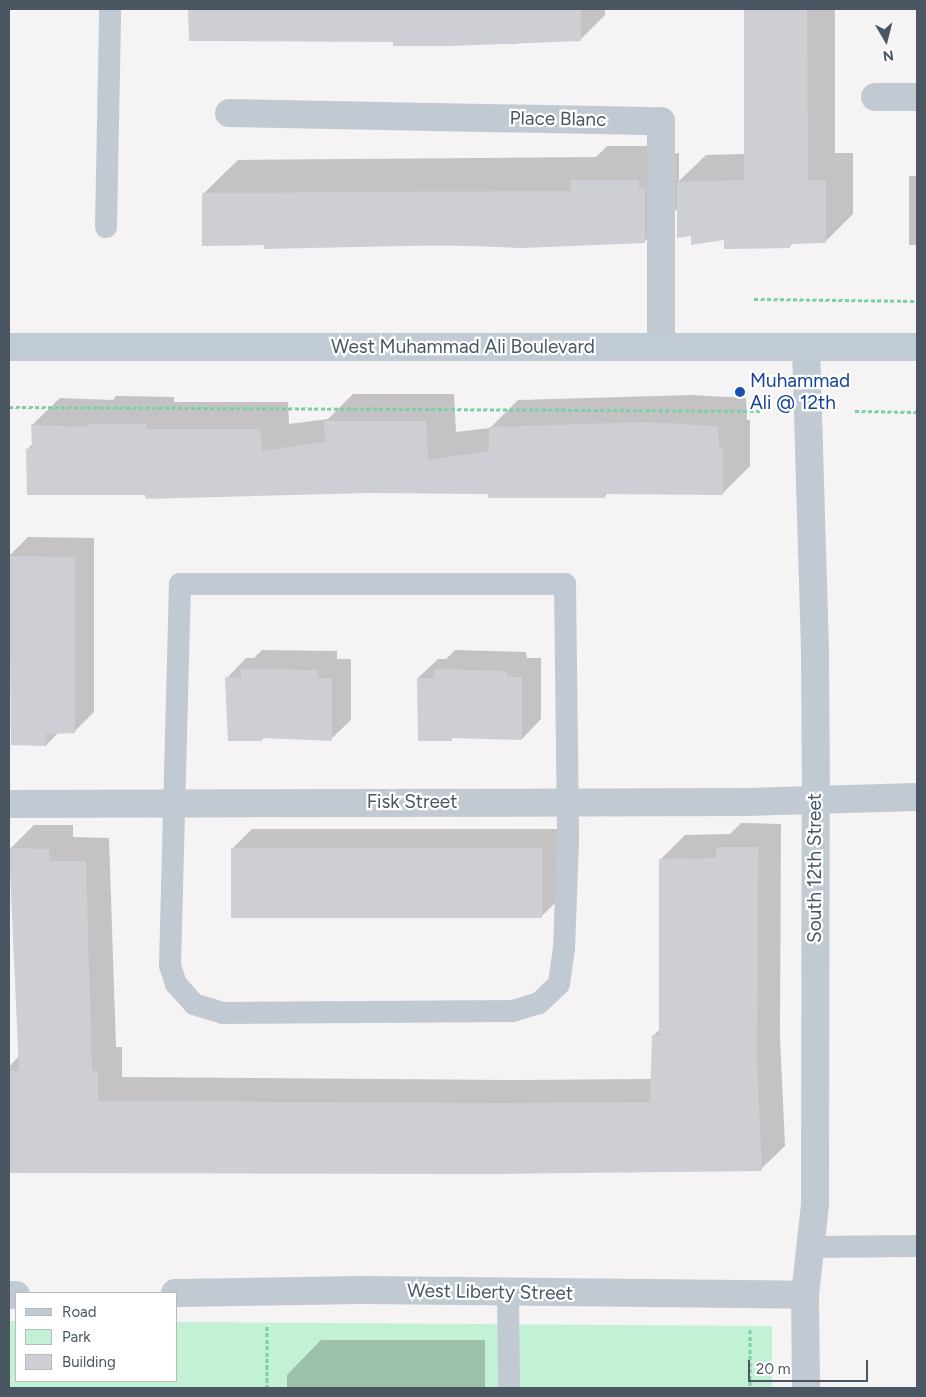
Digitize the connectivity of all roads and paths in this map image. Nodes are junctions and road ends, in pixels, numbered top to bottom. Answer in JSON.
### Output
{"nodes":[{"id":1,"x":110,"y":9,"type":"edge"},
{"id":2,"x":875,"y":97,"type":"dead end"},
{"id":3,"x":917,"y":97,"type":"edge"},
{"id":4,"x":229,"y":113,"type":"dead end"},
{"id":5,"x":106,"y":227,"type":"dead end"},
{"id":6,"x":754,"y":299,"type":"dead end"},
{"id":7,"x":917,"y":302,"type":"edge"},
{"id":8,"x":662,"y":346,"type":"junction"},
{"id":9,"x":9,"y":347,"type":"edge"},
{"id":10,"x":806,"y":347,"type":"junction"},
{"id":11,"x":917,"y":347,"type":"edge"},
{"id":12,"x":9,"y":406,"type":"edge"},
{"id":13,"x":763,"y":411,"type":"dead end"},
{"id":14,"x":855,"y":411,"type":"dead end"},
{"id":15,"x":917,"y":412,"type":"edge"},
{"id":16,"x":917,"y":796,"type":"edge"},
{"id":17,"x":816,"y":798,"type":"junction"},
{"id":18,"x":568,"y":802,"type":"junction"},
{"id":19,"x":173,"y":803,"type":"junction"},
{"id":20,"x":9,"y":804,"type":"edge"},
{"id":21,"x":917,"y":1246,"type":"edge"},
{"id":22,"x":810,"y":1247,"type":"junction"},
{"id":23,"x":508,"y":1292,"type":"junction"},
{"id":24,"x":178,"y":1293,"type":"edge"},
{"id":25,"x":805,"y":1295,"type":"junction"},
{"id":26,"x":267,"y":1323,"type":"dead end"},
{"id":27,"x":267,"y":1388,"type":"edge"},
{"id":28,"x":509,"y":1388,"type":"edge"},
{"id":29,"x":806,"y":1388,"type":"edge"}],
"edges":[{"from":1,"to":5,"type":"lane"},
{"from":2,"to":3,"type":"street"},
{"from":4,"to":8,"type":"street","name":"Place Blanc"},
{"from":6,"to":7,"type":"path"},
{"from":8,"to":9,"type":"main road","name":"West Muhammad Ali Boulevard"},
{"from":8,"to":10,"type":"main road","name":"West Muhammad Ali Boulevard"},
{"from":10,"to":11,"type":"main road","name":"West Muhammad Ali Boulevard"},
{"from":10,"to":17,"type":"street","name":"South 12th Street"},
{"from":12,"to":13,"type":"path"},
{"from":14,"to":15,"type":"path"},
{"from":16,"to":17,"type":"street","name":"Fisk Street"},
{"from":17,"to":18,"type":"street","name":"Fisk Street"},
{"from":17,"to":22,"type":"street","name":"South 12th Street"},
{"from":18,"to":19,"type":"street","name":"Fisk Street"},
{"from":18,"to":19,"type":"lane"},
{"from":18,"to":19,"type":"lane"},
{"from":19,"to":20,"type":"street","name":"Fisk Street"},
{"from":21,"to":22,"type":"lane"},
{"from":22,"to":25,"type":"street","name":"South 12th Street"},
{"from":23,"to":24,"type":"street","name":"West Liberty Street"},
{"from":23,"to":25,"type":"street","name":"West Liberty Street"},
{"from":23,"to":28,"type":"lane"},
{"from":25,"to":29,"type":"street","name":"South 12th Street"},
{"from":26,"to":27,"type":"path"}]}
